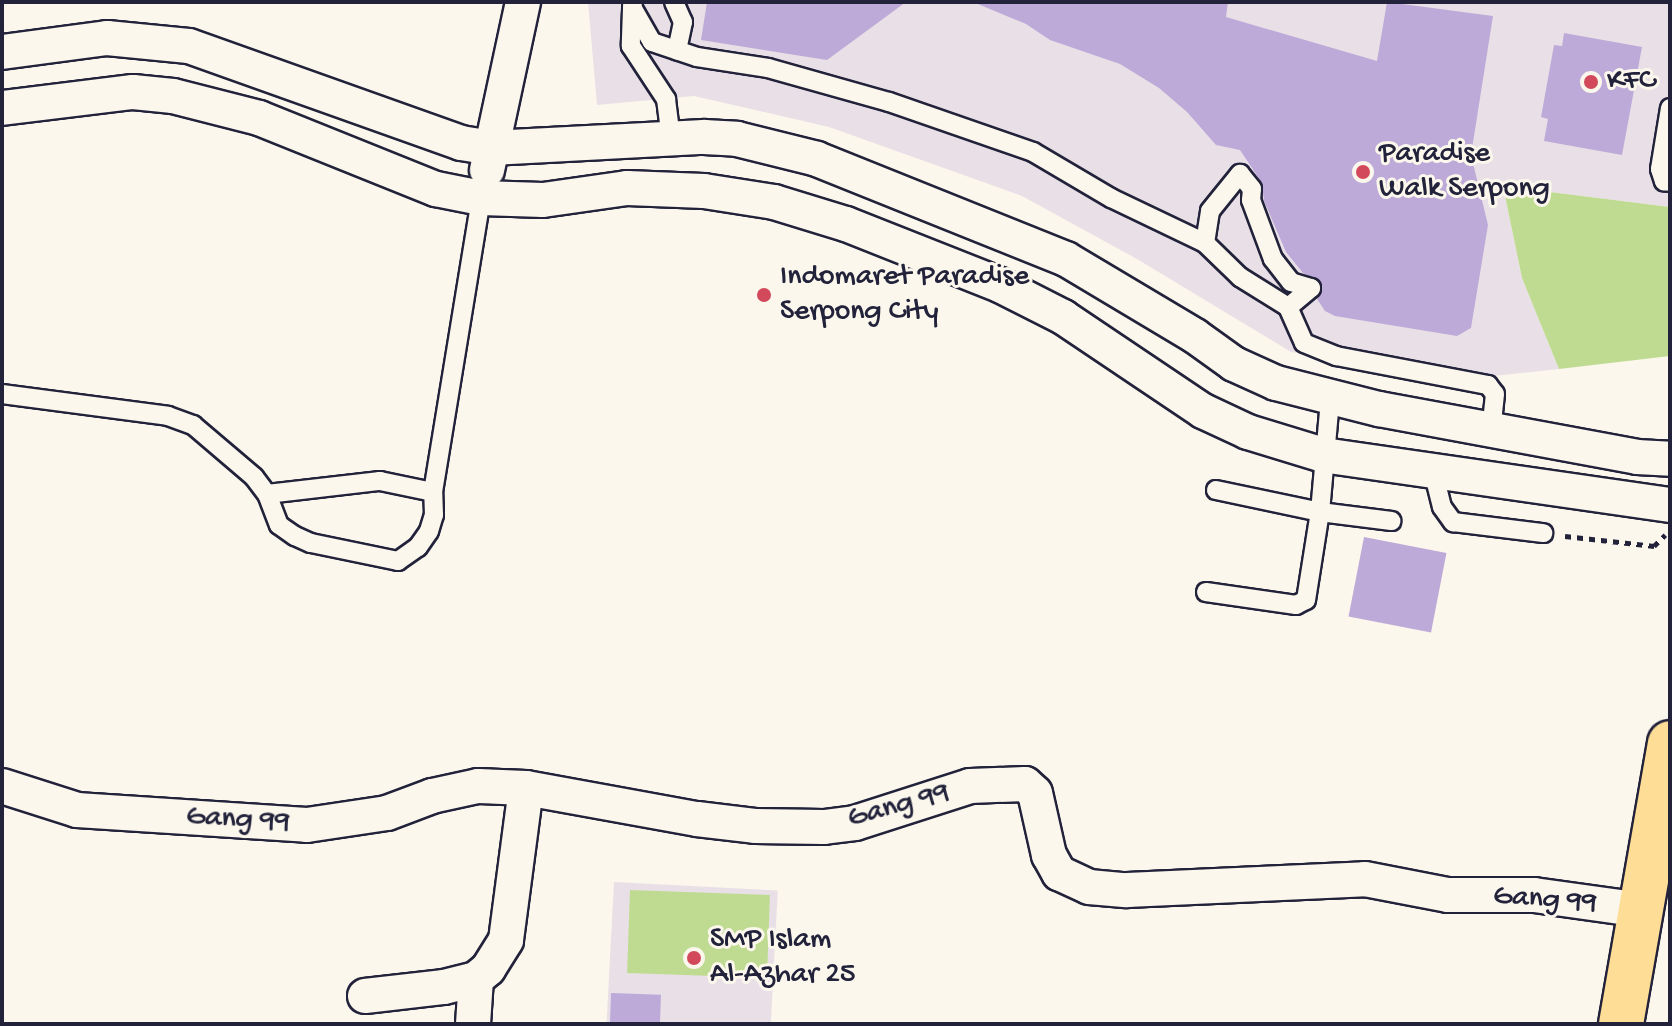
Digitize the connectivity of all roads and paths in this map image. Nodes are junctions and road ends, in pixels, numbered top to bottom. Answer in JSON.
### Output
{"nodes":[{"id":1,"x":523,"y":2,"type":"edge"},
{"id":2,"x":674,"y":2,"type":"edge"},
{"id":3,"x":634,"y":4,"type":"edge"},
{"id":4,"x":677,"y":50,"type":"junction"},
{"id":5,"x":2,"y":52,"type":"edge"},
{"id":6,"x":2,"y":108,"type":"edge"},
{"id":7,"x":1670,"y":108,"type":"edge"},
{"id":8,"x":671,"y":139,"type":"junction"},
{"id":9,"x":491,"y":148,"type":"junction"},
{"id":10,"x":1670,"y":182,"type":"edge"},
{"id":11,"x":481,"y":198,"type":"junction"},
{"id":12,"x":1022,"y":241,"type":"junction"},
{"id":13,"x":1205,"y":243,"type":"junction"},
{"id":14,"x":1000,"y":285,"type":"junction"},
{"id":15,"x":1288,"y":307,"type":"junction"},
{"id":16,"x":2,"y":394,"type":"edge"},
{"id":17,"x":1330,"y":399,"type":"junction"},
{"id":18,"x":1491,"y":430,"type":"junction"},
{"id":19,"x":1323,"y":455,"type":"junction"},
{"id":20,"x":1670,"y":459,"type":"edge"},
{"id":21,"x":1433,"y":471,"type":"junction"},
{"id":22,"x":1216,"y":490,"type":"dead end"},
{"id":23,"x":433,"y":492,"type":"junction"},
{"id":24,"x":267,"y":494,"type":"junction"},
{"id":25,"x":1320,"y":512,"type":"junction"},
{"id":26,"x":1668,"y":516,"type":"edge"},
{"id":27,"x":1391,"y":521,"type":"dead end"},
{"id":28,"x":1543,"y":533,"type":"joint"},
{"id":29,"x":1206,"y":592,"type":"dead end"},
{"id":30,"x":1670,"y":743,"type":"edge"},
{"id":31,"x":2,"y":786,"type":"edge"},
{"id":32,"x":526,"y":788,"type":"junction"},
{"id":33,"x":1660,"y":864,"type":"edge"},
{"id":34,"x":1642,"y":910,"type":"junction"},
{"id":35,"x":476,"y":979,"type":"junction"},
{"id":36,"x":365,"y":996,"type":"dead end"},
{"id":37,"x":473,"y":1024,"type":"edge"},
{"id":38,"x":1621,"y":1024,"type":"edge"}],
"edges":[{"from":1,"to":9,"type":"street"},
{"from":2,"to":4,"type":"lane"},
{"from":3,"to":4,"type":"lane"},
{"from":3,"to":8,"type":"lane"},
{"from":4,"to":13,"type":"lane"},
{"from":5,"to":9,"type":"street"},
{"from":6,"to":11,"type":"street"},
{"from":7,"to":10,"type":"lane"},
{"from":8,"to":9,"type":"street"},
{"from":8,"to":12,"type":"street"},
{"from":9,"to":11,"type":"street"},
{"from":11,"to":14,"type":"street"},
{"from":11,"to":23,"type":"lane"},
{"from":12,"to":14,"type":"street"},
{"from":12,"to":17,"type":"street"},
{"from":13,"to":15,"type":"lane"},
{"from":13,"to":15,"type":"lane"},
{"from":14,"to":19,"type":"street"},
{"from":15,"to":18,"type":"lane"},
{"from":16,"to":24,"type":"lane"},
{"from":17,"to":18,"type":"street"},
{"from":17,"to":19,"type":"lane"},
{"from":18,"to":20,"type":"street"},
{"from":19,"to":21,"type":"street"},
{"from":19,"to":25,"type":"lane"},
{"from":21,"to":26,"type":"street"},
{"from":21,"to":28,"type":"lane"},
{"from":22,"to":25,"type":"lane"},
{"from":23,"to":24,"type":"lane"},
{"from":23,"to":24,"type":"lane"},
{"from":25,"to":27,"type":"lane"},
{"from":25,"to":29,"type":"lane"},
{"from":26,"to":28,"type":"path"},
{"from":30,"to":33,"type":"main road"},
{"from":31,"to":32,"type":"street","name":"Gang 99"},
{"from":32,"to":34,"type":"street","name":"Gang 99"},
{"from":32,"to":35,"type":"street"},
{"from":33,"to":34,"type":"main road"},
{"from":34,"to":38,"type":"main road"},
{"from":35,"to":36,"type":"street"},
{"from":35,"to":37,"type":"street"}]}
